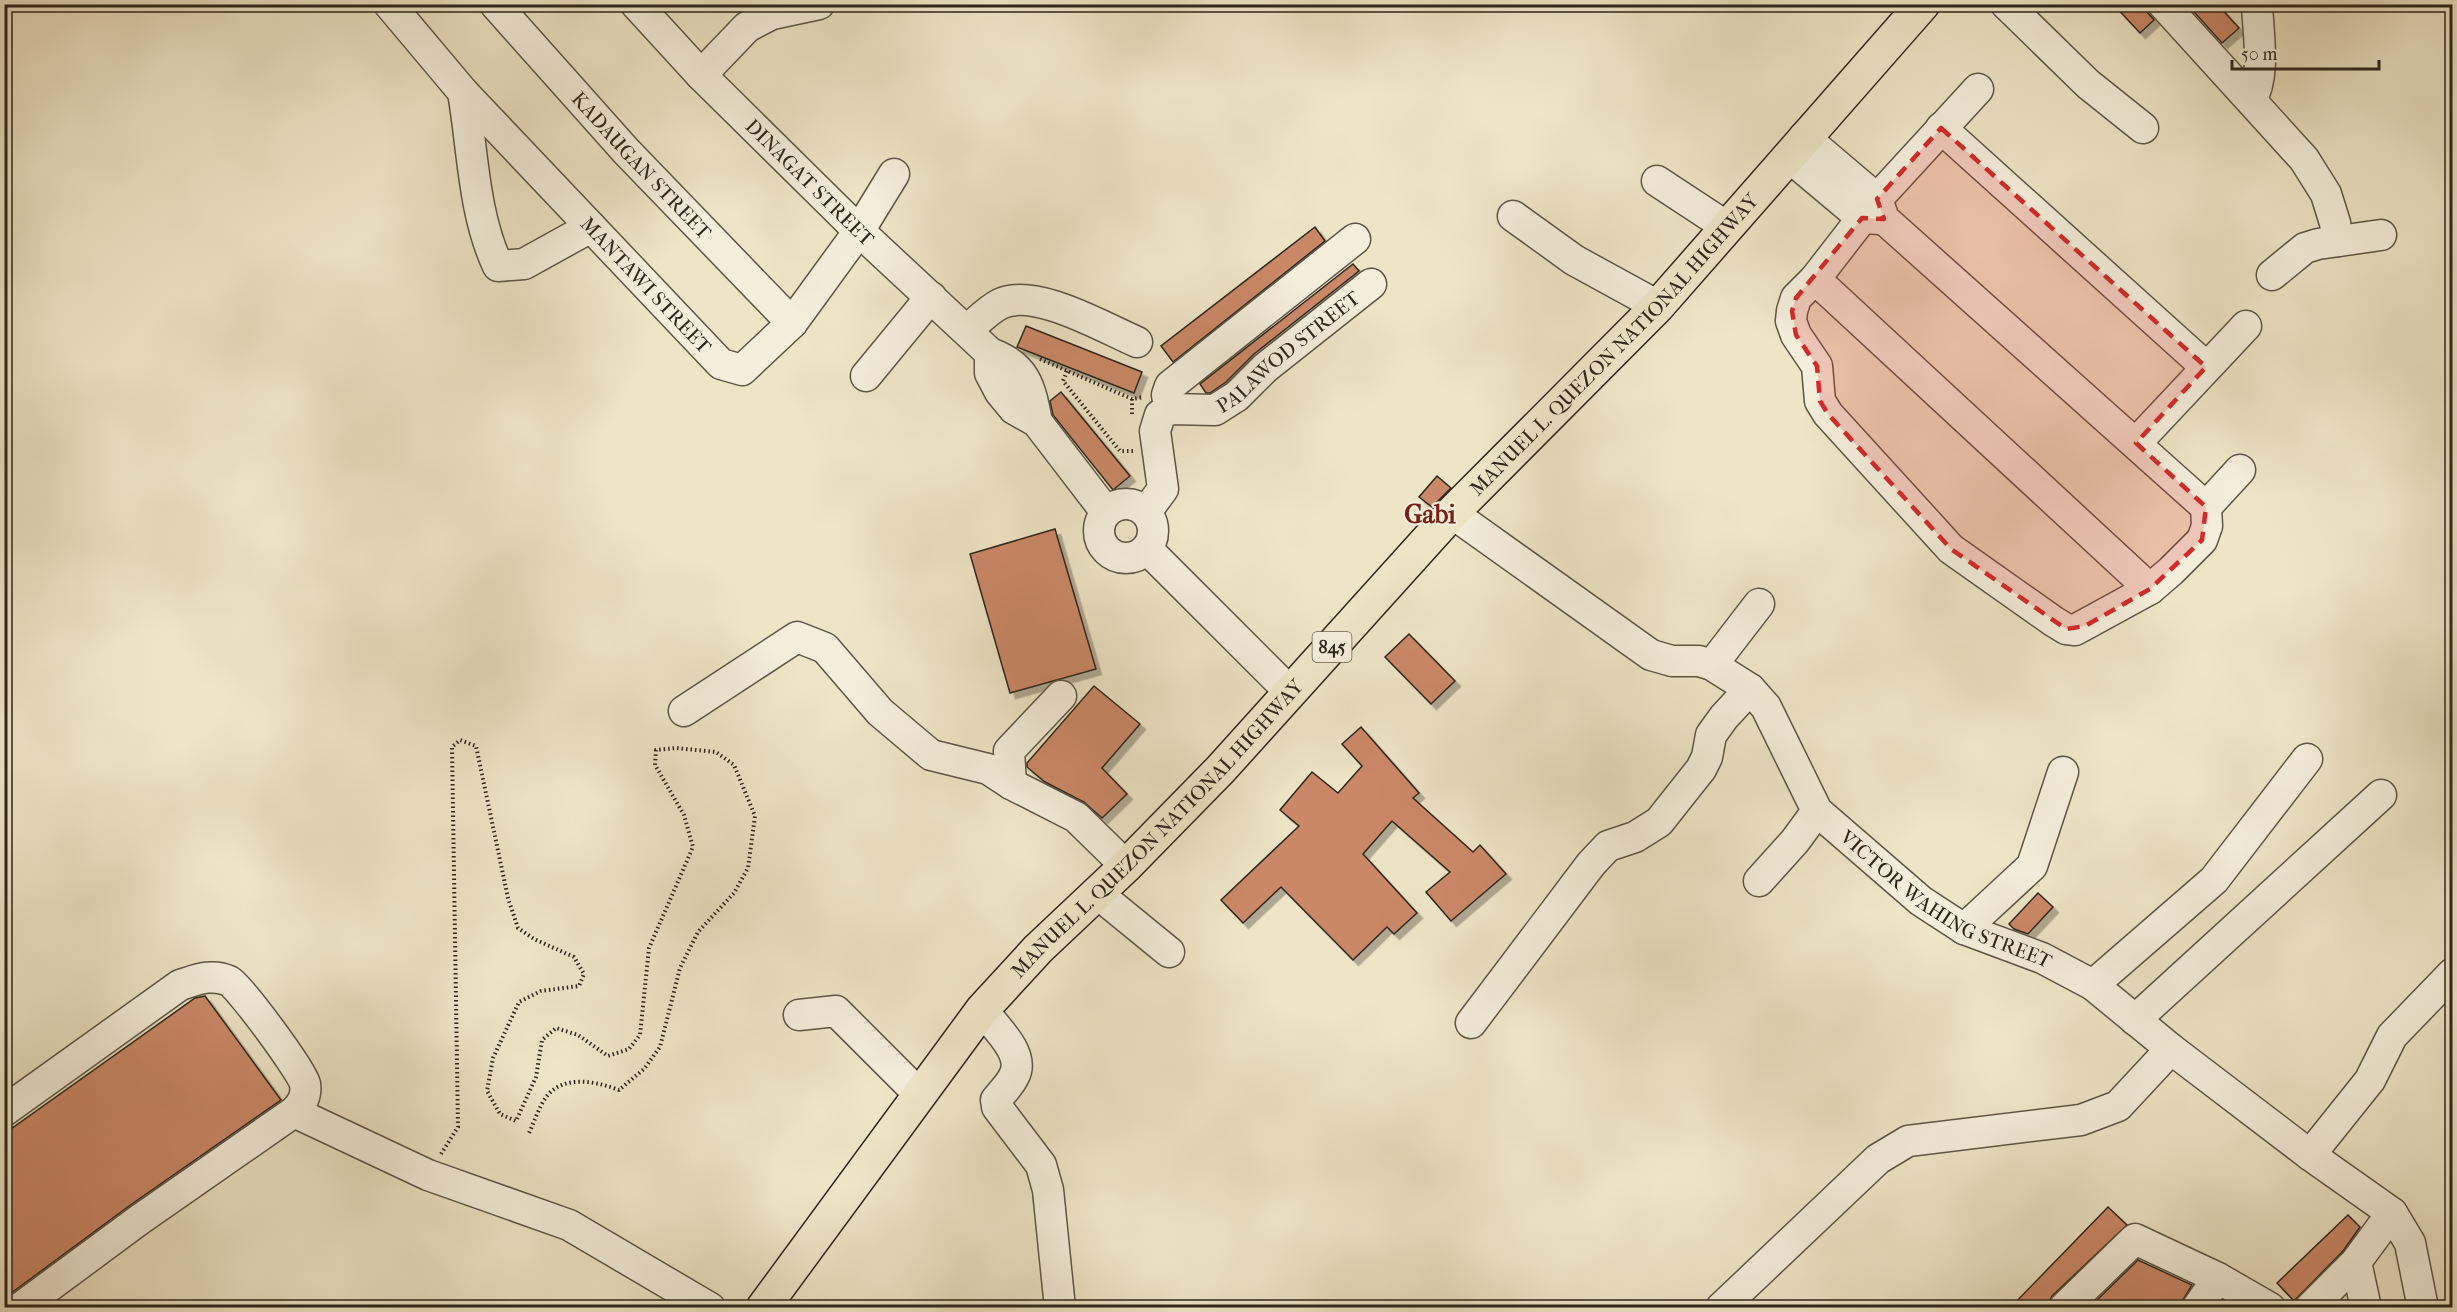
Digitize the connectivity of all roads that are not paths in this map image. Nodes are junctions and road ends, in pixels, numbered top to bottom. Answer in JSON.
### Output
{"nodes":[{"id":1,"x":389,"y":4,"type":"edge"},
{"id":2,"x":495,"y":4,"type":"edge"},
{"id":3,"x":636,"y":4,"type":"edge"},
{"id":4,"x":819,"y":4,"type":"edge"},
{"id":5,"x":1923,"y":4,"type":"edge"},
{"id":6,"x":2006,"y":4,"type":"edge"},
{"id":7,"x":2163,"y":4,"type":"edge"},
{"id":8,"x":2257,"y":4,"type":"edge"},
{"id":9,"x":768,"y":9,"type":"edge"},
{"id":10,"x":701,"y":75,"type":"junction"},
{"id":11,"x":1978,"y":89,"type":"dead end"},
{"id":12,"x":463,"y":92,"type":"junction"},
{"id":13,"x":2251,"y":100,"type":"junction"},
{"id":14,"x":1941,"y":128,"type":"junction"},
{"id":15,"x":2143,"y":128,"type":"dead end"},
{"id":16,"x":1796,"y":147,"type":"junction"},
{"id":17,"x":894,"y":174,"type":"dead end"},
{"id":18,"x":1657,"y":181,"type":"dead end"},
{"id":19,"x":1874,"y":212,"type":"junction"},
{"id":20,"x":1513,"y":216,"type":"dead end"},
{"id":21,"x":591,"y":227,"type":"junction"},
{"id":22,"x":1727,"y":227,"type":"junction"},
{"id":23,"x":859,"y":231,"type":"junction"},
{"id":24,"x":2381,"y":235,"type":"dead end"},
{"id":25,"x":1355,"y":239,"type":"dead end"},
{"id":26,"x":2337,"y":241,"type":"junction"},
{"id":27,"x":2272,"y":274,"type":"dead end"},
{"id":28,"x":1815,"y":279,"type":"junction"},
{"id":29,"x":1371,"y":284,"type":"dead end"},
{"id":30,"x":931,"y":297,"type":"junction"},
{"id":31,"x":1658,"y":306,"type":"junction"},
{"id":32,"x":792,"y":323,"type":"junction"},
{"id":33,"x":2246,"y":326,"type":"dead end"},
{"id":34,"x":967,"y":330,"type":"junction"},
{"id":35,"x":1137,"y":342,"type":"dead end"},
{"id":36,"x":2206,"y":367,"type":"junction"},
{"id":37,"x":866,"y":376,"type":"dead end"},
{"id":38,"x":1169,"y":402,"type":"junction"},
{"id":39,"x":2136,"y":443,"type":"junction"},
{"id":40,"x":2240,"y":470,"type":"dead end"},
{"id":41,"x":2206,"y":507,"type":"junction"},
{"id":42,"x":1106,"y":512,"type":"junction"},
{"id":43,"x":1146,"y":512,"type":"junction"},
{"id":44,"x":1452,"y":513,"type":"junction"},
{"id":45,"x":1147,"y":549,"type":"junction"},
{"id":46,"x":2150,"y":589,"type":"junction"},
{"id":47,"x":1759,"y":604,"type":"dead end"},
{"id":48,"x":1712,"y":665,"type":"junction"},
{"id":49,"x":1750,"y":689,"type":"junction"},
{"id":50,"x":1290,"y":692,"type":"junction"},
{"id":51,"x":1061,"y":696,"type":"dead end"},
{"id":52,"x":684,"y":711,"type":"dead end"},
{"id":53,"x":2307,"y":759,"type":"dead end"},
{"id":54,"x":2063,"y":772,"type":"dead end"},
{"id":55,"x":1011,"y":784,"type":"junction"},
{"id":56,"x":2380,"y":795,"type":"dead end"},
{"id":57,"x":1817,"y":811,"type":"junction"},
{"id":58,"x":1125,"y":867,"type":"junction"},
{"id":59,"x":1759,"y":881,"type":"dead end"},
{"id":60,"x":1098,"y":894,"type":"junction"},
{"id":61,"x":1964,"y":929,"type":"junction"},
{"id":62,"x":1169,"y":952,"type":"dead end"},
{"id":63,"x":2452,"y":974,"type":"edge"},
{"id":64,"x":2093,"y":985,"type":"junction"},
{"id":65,"x":982,"y":1010,"type":"junction"},
{"id":66,"x":799,"y":1015,"type":"dead end"},
{"id":67,"x":2135,"y":1020,"type":"junction"},
{"id":68,"x":1471,"y":1023,"type":"dead end"},
{"id":69,"x":2170,"y":1049,"type":"junction"},
{"id":70,"x":920,"y":1095,"type":"junction"},
{"id":71,"x":4,"y":1111,"type":"edge"},
{"id":72,"x":294,"y":1112,"type":"junction"},
{"id":73,"x":2310,"y":1155,"type":"junction"},
{"id":74,"x":2392,"y":1213,"type":"junction"},
{"id":75,"x":2356,"y":1262,"type":"junction"},
{"id":76,"x":2218,"y":1278,"type":"junction"},
{"id":77,"x":20,"y":1308,"type":"edge"},
{"id":78,"x":710,"y":1308,"type":"edge"},
{"id":79,"x":763,"y":1308,"type":"edge"},
{"id":80,"x":1060,"y":1308,"type":"edge"},
{"id":81,"x":1721,"y":1308,"type":"edge"},
{"id":82,"x":2064,"y":1308,"type":"edge"},
{"id":83,"x":2196,"y":1308,"type":"edge"},
{"id":84,"x":2270,"y":1308,"type":"edge"},
{"id":85,"x":2310,"y":1308,"type":"edge"},
{"id":86,"x":2366,"y":1308,"type":"edge"},
{"id":87,"x":2423,"y":1308,"type":"edge"}],
"edges":[{"from":1,"to":12,"type":"street","name":"MANTAWI STREET"},
{"from":2,"to":32,"type":"street","name":"KADAUGAN STREET"},
{"from":3,"to":10,"type":"street","name":"DINAGAT STREET"},
{"from":4,"to":9,"type":"street"},
{"from":5,"to":16,"type":"main road","name":"MANUEL L. QUEZON NATIONAL HIGHWAY","number":"845"},
{"from":6,"to":15,"type":"street"},
{"from":7,"to":13,"type":"street"},
{"from":8,"to":13,"type":"street"},
{"from":9,"to":10,"type":"street"},
{"from":10,"to":23,"type":"street","name":"DINAGAT STREET"},
{"from":11,"to":14,"type":"street"},
{"from":12,"to":21,"type":"street","name":"MANTAWI STREET"},
{"from":12,"to":21,"type":"street"},
{"from":13,"to":26,"type":"street"},
{"from":14,"to":19,"type":"street"},
{"from":14,"to":36,"type":"street"},
{"from":16,"to":19,"type":"street"},
{"from":16,"to":22,"type":"main road","name":"MANUEL L. QUEZON NATIONAL HIGHWAY","number":"845"},
{"from":17,"to":23,"type":"street","name":"MANTAWI STREET"},
{"from":18,"to":22,"type":"street"},
{"from":19,"to":28,"type":"street"},
{"from":19,"to":39,"type":"street"},
{"from":20,"to":31,"type":"street"},
{"from":21,"to":32,"type":"street","name":"MANTAWI STREET"},
{"from":22,"to":31,"type":"main road","name":"MANUEL L. QUEZON NATIONAL HIGHWAY","number":"845"},
{"from":23,"to":30,"type":"street","name":"DINAGAT STREET"},
{"from":23,"to":32,"type":"street","name":"MANTAWI STREET"},
{"from":24,"to":26,"type":"street"},
{"from":25,"to":38,"type":"street"},
{"from":26,"to":27,"type":"street"},
{"from":28,"to":46,"type":"street"},
{"from":28,"to":46,"type":"street"},
{"from":29,"to":38,"type":"street","name":"PALAWOD STREET"},
{"from":30,"to":34,"type":"street","name":"DINAGAT STREET"},
{"from":30,"to":37,"type":"street"},
{"from":31,"to":44,"type":"main road","name":"MANUEL L. QUEZON NATIONAL HIGHWAY","number":"845"},
{"from":33,"to":36,"type":"street"},
{"from":34,"to":35,"type":"street"},
{"from":34,"to":42,"type":"street","name":"DINAGAT STREET"},
{"from":36,"to":39,"type":"street"},
{"from":38,"to":43,"type":"street"},
{"from":39,"to":41,"type":"street"},
{"from":40,"to":41,"type":"street"},
{"from":41,"to":46,"type":"street"},
{"from":42,"to":43,"type":"street"},
{"from":42,"to":45,"type":"street"},
{"from":43,"to":45,"type":"street"},
{"from":44,"to":48,"type":"street","name":"VICTOR WAHING STREET"},
{"from":44,"to":50,"type":"main road","name":"MANUEL L. QUEZON NATIONAL HIGHWAY","number":"845"},
{"from":45,"to":50,"type":"street"},
{"from":47,"to":48,"type":"street"},
{"from":48,"to":49,"type":"street","name":"VICTOR WAHING STREET"},
{"from":49,"to":57,"type":"street","name":"VICTOR WAHING STREET"},
{"from":49,"to":68,"type":"street"},
{"from":50,"to":58,"type":"main road","name":"MANUEL L. QUEZON NATIONAL HIGHWAY","number":"845"},
{"from":51,"to":55,"type":"street"},
{"from":52,"to":55,"type":"street"},
{"from":53,"to":64,"type":"street"},
{"from":54,"to":61,"type":"street"},
{"from":55,"to":58,"type":"street"},
{"from":56,"to":67,"type":"street"},
{"from":57,"to":59,"type":"street"},
{"from":57,"to":61,"type":"street","name":"VICTOR WAHING STREET"},
{"from":58,"to":60,"type":"main road","name":"MANUEL L. QUEZON NATIONAL HIGHWAY","number":"845"},
{"from":60,"to":62,"type":"street"},
{"from":60,"to":65,"type":"main road","name":"MANUEL L. QUEZON NATIONAL HIGHWAY","number":"845"},
{"from":61,"to":64,"type":"street","name":"VICTOR WAHING STREET"},
{"from":63,"to":73,"type":"street"},
{"from":64,"to":67,"type":"street","name":"VICTOR WAHING STREET"},
{"from":65,"to":70,"type":"main road","name":"MANUEL L. QUEZON NATIONAL HIGHWAY","number":"845"},
{"from":65,"to":80,"type":"street"},
{"from":66,"to":70,"type":"street"},
{"from":67,"to":69,"type":"street","name":"VICTOR WAHING STREET"},
{"from":69,"to":73,"type":"street","name":"VICTOR WAHING STREET"},
{"from":69,"to":81,"type":"street"},
{"from":70,"to":79,"type":"main road","name":"MANUEL L. QUEZON NATIONAL HIGHWAY","number":"845"},
{"from":71,"to":72,"type":"street"},
{"from":72,"to":77,"type":"street"},
{"from":72,"to":78,"type":"street"},
{"from":73,"to":74,"type":"street","name":"VICTOR WAHING STREET"},
{"from":74,"to":75,"type":"street"},
{"from":74,"to":87,"type":"street","name":"VICTOR WAHING STREET"},
{"from":75,"to":85,"type":"street"},
{"from":75,"to":86,"type":"street"},
{"from":76,"to":82,"type":"street"},
{"from":76,"to":83,"type":"street"},
{"from":76,"to":84,"type":"street"}]}
